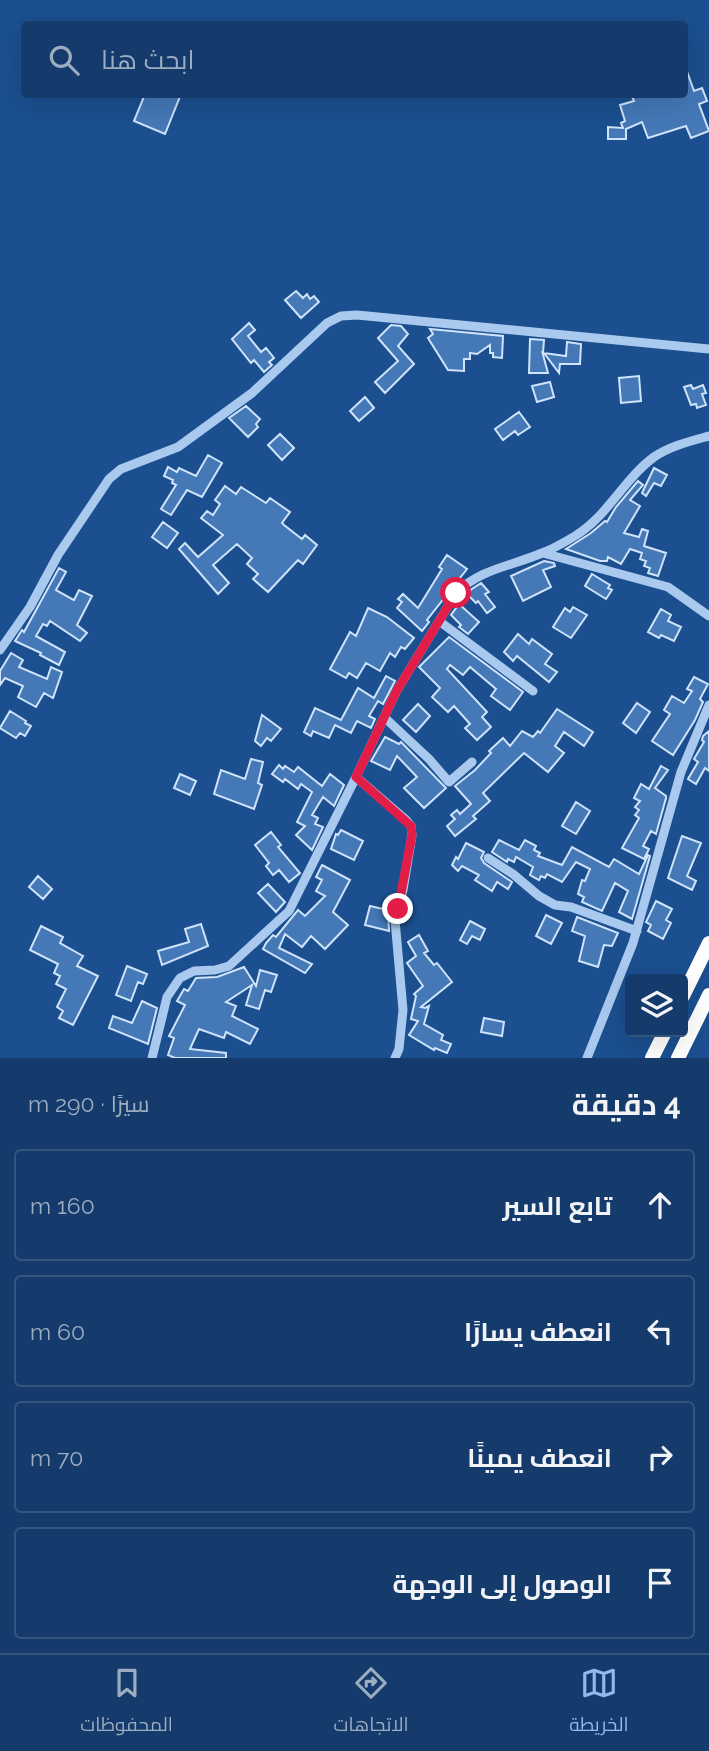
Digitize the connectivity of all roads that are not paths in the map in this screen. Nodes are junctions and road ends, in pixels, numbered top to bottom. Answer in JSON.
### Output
{"nodes":[{"id":1,"x":709,"y":349,"type":"edge"},
{"id":2,"x":709,"y":436,"type":"edge"},
{"id":3,"x":542,"y":553,"type":"junction"},
{"id":4,"x":709,"y":616,"type":"edge"},
{"id":5,"x":439,"y":621,"type":"junction"},
{"id":6,"x":0,"y":650,"type":"edge"},
{"id":7,"x":533,"y":691,"type":"dead end"},
{"id":8,"x":709,"y":705,"type":"edge"},
{"id":9,"x":384,"y":717,"type":"junction"},
{"id":10,"x":472,"y":762,"type":"dead end"},
{"id":11,"x":356,"y":777,"type":"junction"},
{"id":12,"x":488,"y":858,"type":"dead end"},
{"id":13,"x":637,"y":931,"type":"junction"},
{"id":14,"x":709,"y":943,"type":"edge"},
{"id":15,"x":688,"y":986,"type":"edge"},
{"id":16,"x":709,"y":995,"type":"edge"},
{"id":17,"x":662,"y":1037,"type":"edge"},
{"id":18,"x":152,"y":1058,"type":"edge"},
{"id":19,"x":395,"y":1058,"type":"edge"},
{"id":20,"x":587,"y":1058,"type":"edge"},
{"id":21,"x":652,"y":1058,"type":"edge"},
{"id":22,"x":678,"y":1058,"type":"edge"}],
"edges":[{"from":1,"to":6,"type":"street"},
{"from":2,"to":3,"type":"street"},
{"from":3,"to":4,"type":"street"},
{"from":3,"to":5,"type":"street"},
{"from":5,"to":7,"type":"street"},
{"from":5,"to":9,"type":"street"},
{"from":8,"to":13,"type":"street"},
{"from":9,"to":10,"type":"street"},
{"from":9,"to":11,"type":"street"},
{"from":11,"to":18,"type":"street"},
{"from":11,"to":19,"type":"street"},
{"from":12,"to":13,"type":"street"},
{"from":13,"to":20,"type":"street"},
{"from":14,"to":15,"type":"highway"},
{"from":16,"to":22,"type":"highway"},
{"from":17,"to":21,"type":"highway"}]}
